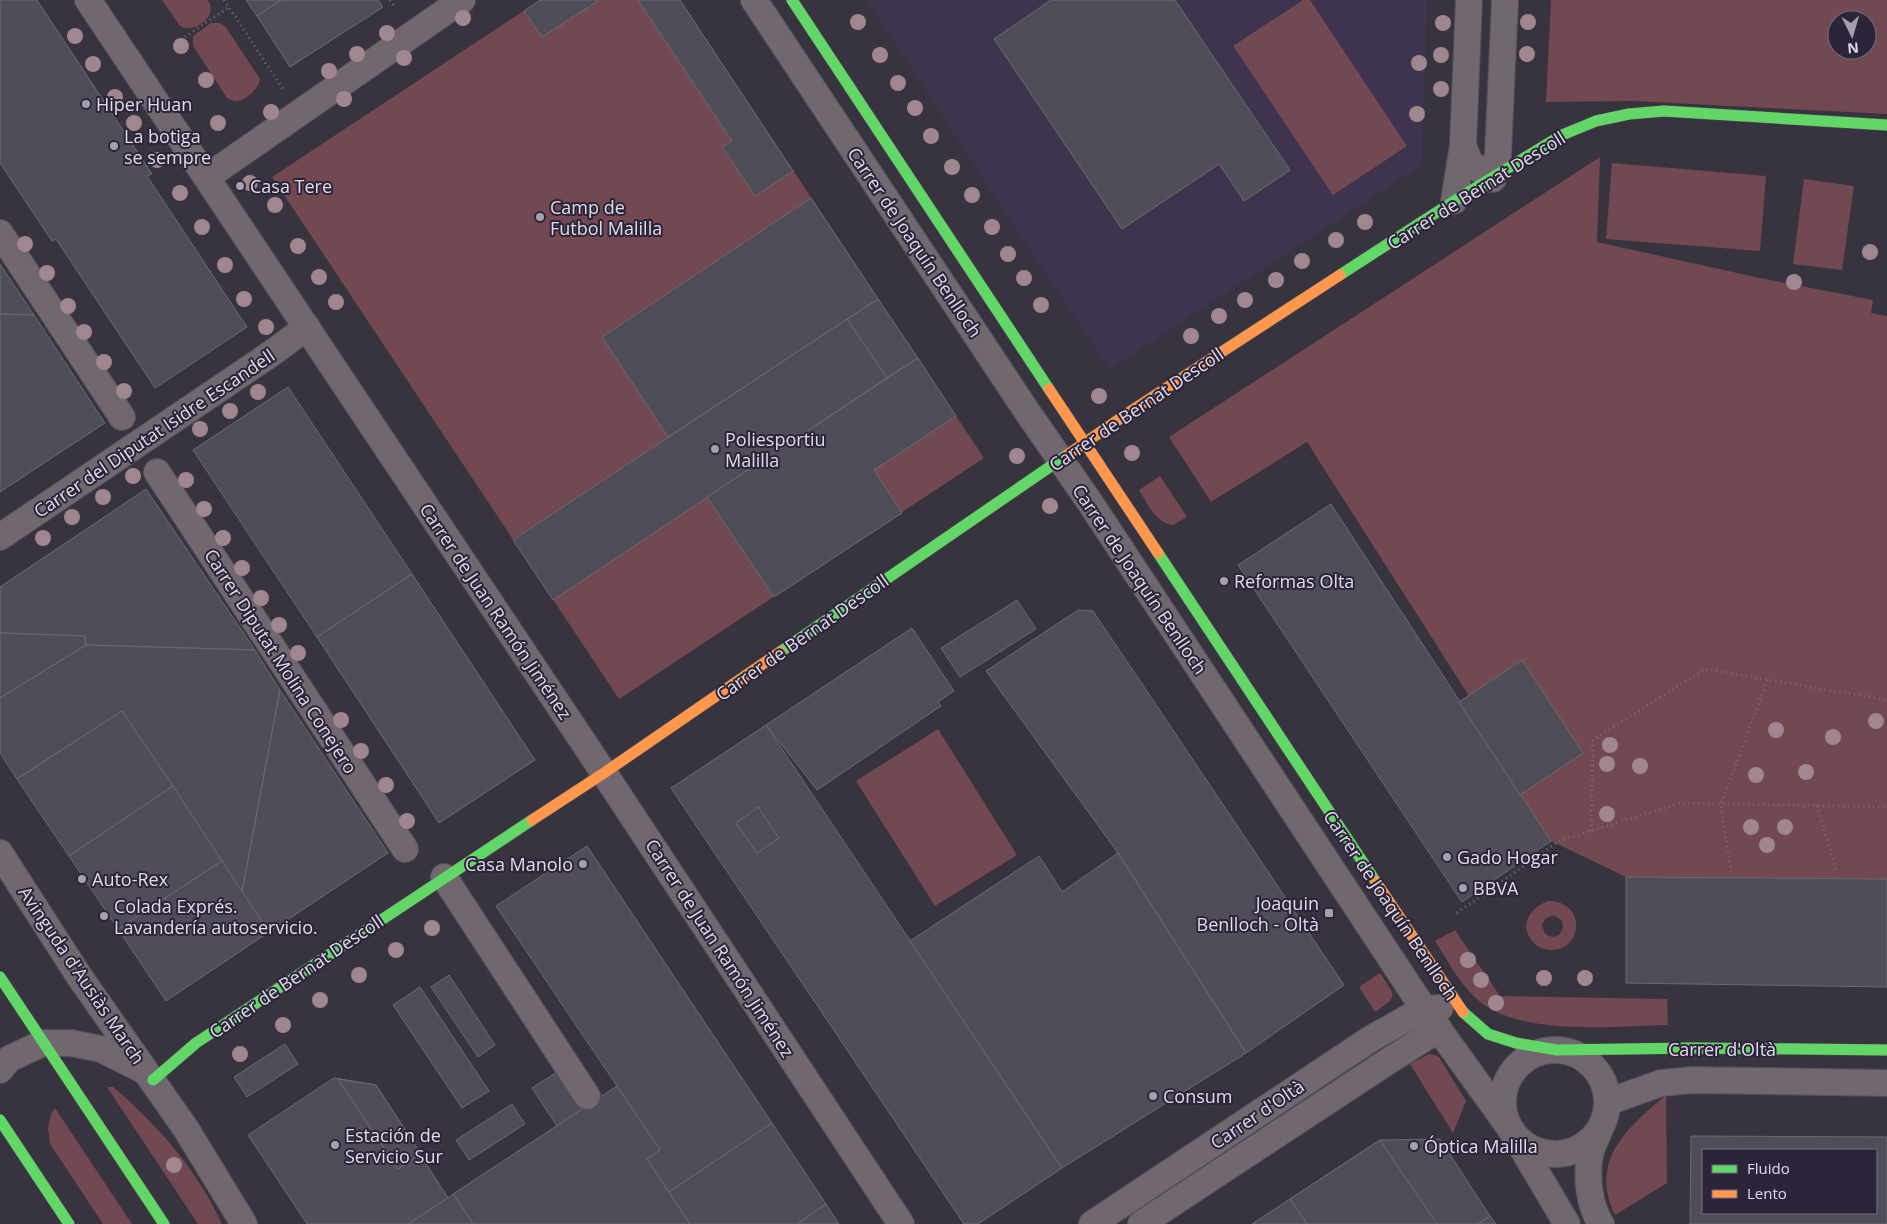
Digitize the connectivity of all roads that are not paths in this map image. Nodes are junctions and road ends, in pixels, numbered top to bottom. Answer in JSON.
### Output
{"nodes":[{"id":1,"x":88,"y":0,"type":"edge"},
{"id":2,"x":462,"y":0,"type":"edge"},
{"id":3,"x":754,"y":0,"type":"edge"},
{"id":4,"x":792,"y":0,"type":"edge"},
{"id":5,"x":1469,"y":0,"type":"edge"},
{"id":6,"x":1504,"y":0,"type":"edge"},
{"id":7,"x":1887,"y":125,"type":"edge"},
{"id":8,"x":1464,"y":145,"type":"junction"},
{"id":9,"x":207,"y":177,"type":"junction"},
{"id":10,"x":1493,"y":179,"type":"junction"},
{"id":11,"x":1454,"y":201,"type":"junction"},
{"id":12,"x":0,"y":233,"type":"edge"},
{"id":13,"x":307,"y":327,"type":"junction"},
{"id":14,"x":122,"y":418,"type":"dead end"},
{"id":15,"x":1085,"y":444,"type":"junction"},
{"id":16,"x":1061,"y":460,"type":"junction"},
{"id":17,"x":157,"y":472,"type":"dead end"},
{"id":18,"x":0,"y":537,"type":"edge"},
{"id":19,"x":604,"y":773,"type":"junction"},
{"id":20,"x":406,"y":849,"type":"dead end"},
{"id":21,"x":0,"y":852,"type":"edge"},
{"id":22,"x":444,"y":877,"type":"junction"},
{"id":23,"x":0,"y":977,"type":"edge"},
{"id":24,"x":1424,"y":1009,"type":"junction"},
{"id":25,"x":1460,"y":1009,"type":"junction"},
{"id":26,"x":1439,"y":1029,"type":"junction"},
{"id":27,"x":43,"y":1043,"type":"junction"},
{"id":28,"x":1557,"y":1050,"type":"junction"},
{"id":29,"x":1887,"y":1050,"type":"edge"},
{"id":30,"x":0,"y":1070,"type":"edge"},
{"id":31,"x":150,"y":1076,"type":"junction"},
{"id":32,"x":1887,"y":1083,"type":"edge"},
{"id":33,"x":587,"y":1096,"type":"dead end"},
{"id":34,"x":1608,"y":1102,"type":"junction"},
{"id":35,"x":0,"y":1120,"type":"edge"},
{"id":36,"x":1600,"y":1129,"type":"junction"},
{"id":37,"x":1512,"y":1131,"type":"junction"},
{"id":38,"x":69,"y":1224,"type":"edge"},
{"id":39,"x":164,"y":1224,"type":"edge"},
{"id":40,"x":244,"y":1224,"type":"edge"},
{"id":41,"x":901,"y":1224,"type":"edge"},
{"id":42,"x":1092,"y":1224,"type":"edge"},
{"id":43,"x":1141,"y":1224,"type":"edge"},
{"id":44,"x":1567,"y":1224,"type":"edge"},
{"id":45,"x":1601,"y":1224,"type":"edge"}],
"edges":[{"from":1,"to":9,"type":"street","name":"Carrer de Juan Ramón Jiménez"},
{"from":2,"to":9,"type":"street"},
{"from":3,"to":16,"type":"street","name":"Carrer de Joaquín Benlloch"},
{"from":4,"to":15,"type":"street","name":"Carrer de Joaquín Benlloch"},
{"from":5,"to":8,"type":"street"},
{"from":6,"to":10,"type":"street"},
{"from":7,"to":10,"type":"street","name":"Carrer de Bernat Descoll"},
{"from":8,"to":10,"type":"street"},
{"from":8,"to":11,"type":"street"},
{"from":9,"to":13,"type":"street","name":"Carrer de Juan Ramón Jiménez"},
{"from":10,"to":11,"type":"street","name":"Carrer de Bernat Descoll"},
{"from":11,"to":15,"type":"street","name":"Carrer de Bernat Descoll"},
{"from":12,"to":14,"type":"street"},
{"from":13,"to":18,"type":"street","name":"Carrer del Diputat Isidre Escandell"},
{"from":13,"to":19,"type":"street","name":"Carrer de Juan Ramón Jiménez"},
{"from":15,"to":16,"type":"street","name":"Carrer de Bernat Descoll"},
{"from":15,"to":25,"type":"street","name":"Carrer de Joaquín Benlloch"},
{"from":16,"to":19,"type":"street","name":"Carrer de Bernat Descoll"},
{"from":16,"to":24,"type":"street","name":"Carrer de Joaquín Benlloch"},
{"from":17,"to":20,"type":"street","name":"Carrer Diputat Molina Conejero"},
{"from":19,"to":22,"type":"street","name":"Carrer de Bernat Descoll"},
{"from":19,"to":41,"type":"street","name":"Carrer de Juan Ramón Jiménez"},
{"from":21,"to":31,"type":"street","name":"Avinguda d'Ausiàs March"},
{"from":22,"to":31,"type":"street","name":"Carrer de Bernat Descoll"},
{"from":22,"to":33,"type":"street"},
{"from":23,"to":27,"type":"street"},
{"from":24,"to":25,"type":"street","name":"Carrer de Joaquín Benlloch"},
{"from":24,"to":26,"type":"street","name":"Carrer de Joaquín Benlloch"},
{"from":24,"to":42,"type":"street","name":"Carrer d'Oltà"},
{"from":25,"to":28,"type":"street","name":"Carrer de Joaquín Benlloch"},
{"from":26,"to":37,"type":"street","name":"Carrer de Joaquín Benlloch"},
{"from":26,"to":43,"type":"street","name":"Carrer d'Oltà"},
{"from":27,"to":30,"type":"street","name":"Avinguda d'Ausiàs March"},
{"from":27,"to":31,"type":"street","name":"Avinguda d'Ausiàs March"},
{"from":27,"to":39,"type":"street"},
{"from":28,"to":29,"type":"street","name":"Carrer d'Oltà"},
{"from":28,"to":34,"type":"street"},
{"from":28,"to":37,"type":"street"},
{"from":31,"to":40,"type":"street","name":"Avinguda d'Ausiàs March"},
{"from":32,"to":34,"type":"street","name":"Carrer d'Oltà"},
{"from":34,"to":36,"type":"street"},
{"from":35,"to":38,"type":"street"},
{"from":36,"to":37,"type":"street"},
{"from":36,"to":45,"type":"street"},
{"from":37,"to":44,"type":"street","name":"Carrer de Joaquín Benlloch"}]}
